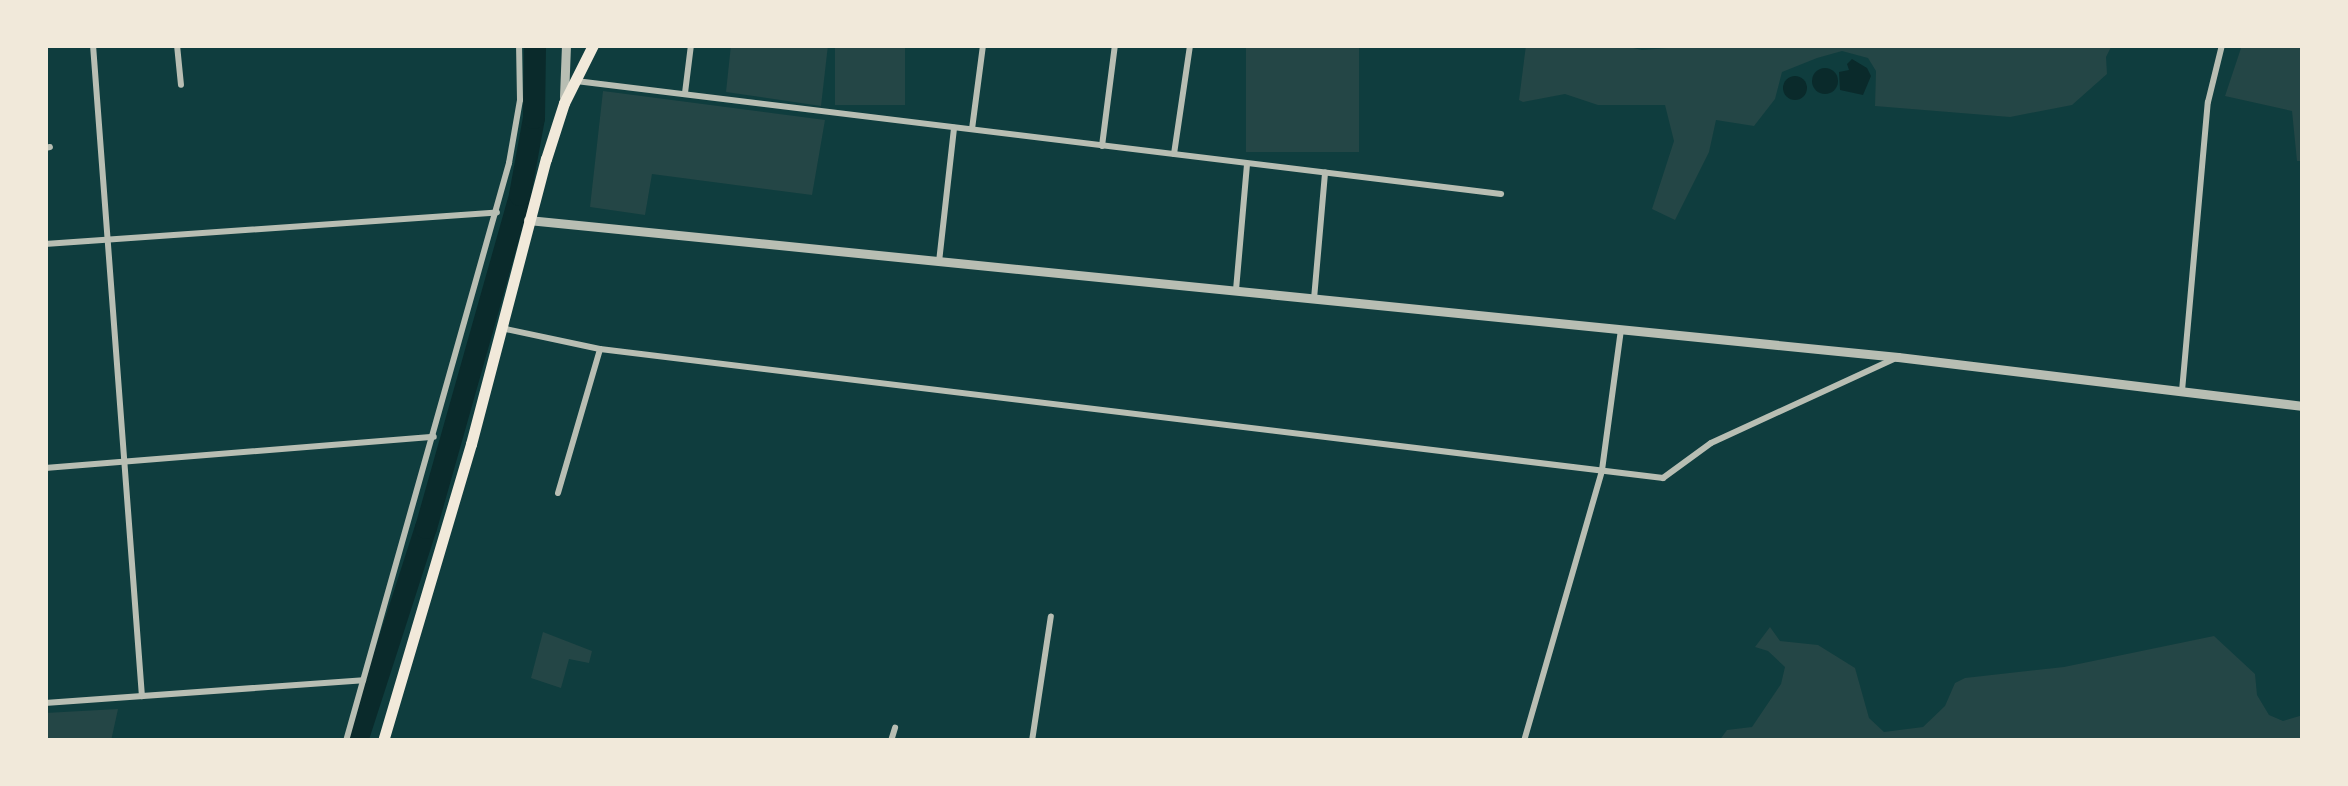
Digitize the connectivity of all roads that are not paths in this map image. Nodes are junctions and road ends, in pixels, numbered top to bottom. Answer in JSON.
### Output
{"nodes":[{"id":1,"x":93,"y":45,"type":"edge"},
{"id":2,"x":177,"y":45,"type":"edge"},
{"id":3,"x":519,"y":45,"type":"edge"},
{"id":4,"x":566,"y":45,"type":"edge"},
{"id":5,"x":593,"y":45,"type":"edge"},
{"id":6,"x":691,"y":45,"type":"edge"},
{"id":7,"x":983,"y":45,"type":"edge"},
{"id":8,"x":1115,"y":45,"type":"edge"},
{"id":9,"x":1190,"y":45,"type":"edge"},
{"id":10,"x":2222,"y":45,"type":"edge"},
{"id":11,"x":576,"y":80,"type":"junction"},
{"id":12,"x":181,"y":85,"type":"dead end"},
{"id":13,"x":685,"y":94,"type":"junction"},
{"id":14,"x":564,"y":103,"type":"junction"},
{"id":15,"x":954,"y":128,"type":"junction"},
{"id":16,"x":972,"y":129,"type":"junction"},
{"id":17,"x":1102,"y":146,"type":"junction"},
{"id":18,"x":1174,"y":154,"type":"junction"},
{"id":19,"x":1247,"y":164,"type":"junction"},
{"id":20,"x":1325,"y":172,"type":"junction"},
{"id":21,"x":1502,"y":194,"type":"dead end"},
{"id":22,"x":496,"y":212,"type":"junction"},
{"id":23,"x":528,"y":220,"type":"junction"},
{"id":24,"x":108,"y":240,"type":"junction"},
{"id":25,"x":45,"y":244,"type":"edge"},
{"id":26,"x":939,"y":262,"type":"junction"},
{"id":27,"x":1236,"y":290,"type":"junction"},
{"id":28,"x":1314,"y":299,"type":"junction"},
{"id":29,"x":499,"y":328,"type":"junction"},
{"id":30,"x":1621,"y":330,"type":"junction"},
{"id":31,"x":600,"y":349,"type":"junction"},
{"id":32,"x":1898,"y":358,"type":"junction"},
{"id":33,"x":2182,"y":391,"type":"junction"},
{"id":34,"x":2303,"y":406,"type":"edge"},
{"id":35,"x":434,"y":437,"type":"junction"},
{"id":36,"x":122,"y":462,"type":"junction"},
{"id":37,"x":45,"y":468,"type":"edge"},
{"id":38,"x":1602,"y":470,"type":"junction"},
{"id":39,"x":558,"y":492,"type":"dead end"},
{"id":40,"x":1051,"y":616,"type":"dead end"},
{"id":41,"x":364,"y":680,"type":"junction"},
{"id":42,"x":142,"y":696,"type":"junction"},
{"id":43,"x":45,"y":703,"type":"edge"},
{"id":44,"x":894,"y":728,"type":"dead end"},
{"id":45,"x":346,"y":741,"type":"edge"},
{"id":46,"x":383,"y":741,"type":"edge"},
{"id":47,"x":890,"y":741,"type":"edge"},
{"id":48,"x":1032,"y":741,"type":"edge"},
{"id":49,"x":1524,"y":741,"type":"edge"}],
"edges":[{"from":1,"to":24,"type":"street"},
{"from":2,"to":12,"type":"street"},
{"from":3,"to":22,"type":"street"},
{"from":4,"to":14,"type":"street"},
{"from":5,"to":11,"type":"main road"},
{"from":6,"to":13,"type":"street"},
{"from":7,"to":16,"type":"street"},
{"from":8,"to":17,"type":"street"},
{"from":9,"to":18,"type":"street"},
{"from":10,"to":33,"type":"street"},
{"from":11,"to":13,"type":"street"},
{"from":11,"to":14,"type":"main road"},
{"from":13,"to":15,"type":"street"},
{"from":14,"to":23,"type":"main road"},
{"from":15,"to":16,"type":"street"},
{"from":15,"to":26,"type":"street"},
{"from":16,"to":17,"type":"street"},
{"from":17,"to":18,"type":"street"},
{"from":18,"to":19,"type":"street"},
{"from":19,"to":20,"type":"street"},
{"from":19,"to":27,"type":"street"},
{"from":20,"to":21,"type":"street"},
{"from":20,"to":28,"type":"street"},
{"from":22,"to":24,"type":"street"},
{"from":22,"to":35,"type":"street"},
{"from":23,"to":26,"type":"street"},
{"from":23,"to":29,"type":"main road"},
{"from":24,"to":25,"type":"street"},
{"from":24,"to":36,"type":"street"},
{"from":26,"to":27,"type":"street"},
{"from":27,"to":28,"type":"street"},
{"from":28,"to":30,"type":"street"},
{"from":29,"to":31,"type":"street"},
{"from":29,"to":46,"type":"main road"},
{"from":30,"to":32,"type":"street"},
{"from":30,"to":38,"type":"street"},
{"from":31,"to":38,"type":"street"},
{"from":31,"to":39,"type":"street"},
{"from":32,"to":33,"type":"street"},
{"from":32,"to":38,"type":"street"},
{"from":33,"to":34,"type":"street"},
{"from":35,"to":36,"type":"street"},
{"from":35,"to":41,"type":"street"},
{"from":36,"to":37,"type":"street"},
{"from":36,"to":42,"type":"street"},
{"from":38,"to":49,"type":"street"},
{"from":40,"to":48,"type":"street"},
{"from":41,"to":42,"type":"street"},
{"from":41,"to":45,"type":"street"},
{"from":42,"to":43,"type":"street"},
{"from":44,"to":47,"type":"street"}]}
